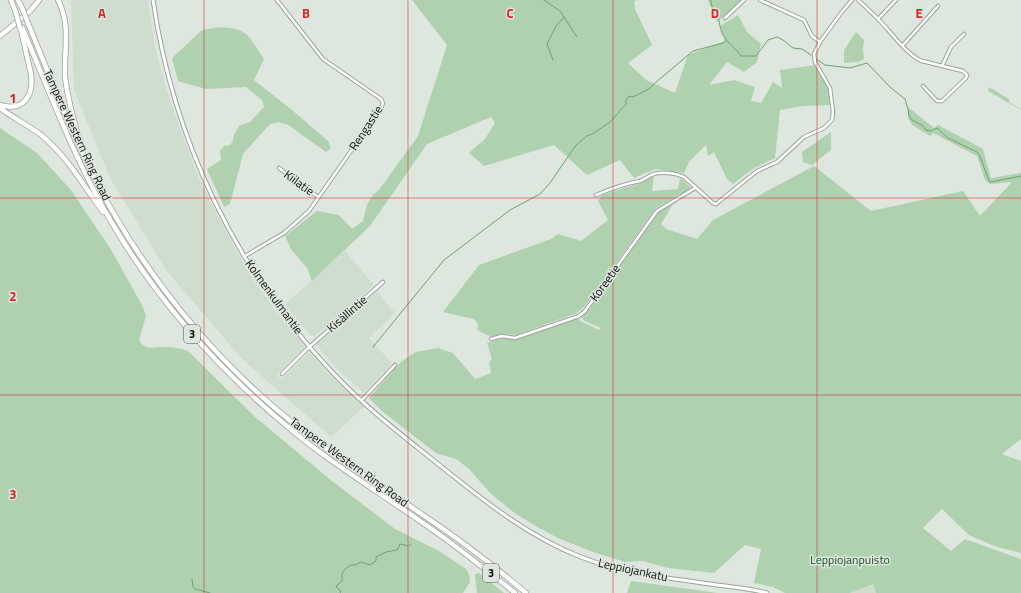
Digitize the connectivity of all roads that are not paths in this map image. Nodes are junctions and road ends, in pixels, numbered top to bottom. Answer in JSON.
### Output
{"nodes":[{"id":1,"x":11,"y":0,"type":"edge"},
{"id":2,"x":18,"y":0,"type":"edge"},
{"id":3,"x":39,"y":0,"type":"edge"},
{"id":4,"x":58,"y":0,"type":"edge"},
{"id":5,"x":153,"y":0,"type":"edge"},
{"id":6,"x":277,"y":0,"type":"edge"},
{"id":7,"x":744,"y":0,"type":"edge"},
{"id":8,"x":760,"y":0,"type":"edge"},
{"id":9,"x":852,"y":0,"type":"edge"},
{"id":10,"x":858,"y":0,"type":"edge"},
{"id":11,"x":896,"y":0,"type":"edge"},
{"id":12,"x":938,"y":6,"type":"dead end"},
{"id":13,"x":725,"y":18,"type":"dead end"},
{"id":14,"x":878,"y":19,"type":"junction"},
{"id":15,"x":21,"y":28,"type":"junction"},
{"id":16,"x":964,"y":34,"type":"dead end"},
{"id":17,"x":0,"y":36,"type":"edge"},
{"id":18,"x":820,"y":42,"type":"junction"},
{"id":19,"x":903,"y":45,"type":"junction"},
{"id":20,"x":942,"y":66,"type":"junction"},
{"id":21,"x":923,"y":86,"type":"dead end"},
{"id":22,"x":0,"y":106,"type":"edge"},
{"id":23,"x":84,"y":156,"type":"junction"},
{"id":24,"x":279,"y":168,"type":"dead end"},
{"id":25,"x":695,"y":188,"type":"junction"},
{"id":26,"x":596,"y":195,"type":"dead end"},
{"id":27,"x":318,"y":197,"type":"junction"},
{"id":28,"x":111,"y":222,"type":"junction"},
{"id":29,"x":244,"y":257,"type":"junction"},
{"id":30,"x":383,"y":282,"type":"dead end"},
{"id":31,"x":492,"y":339,"type":"dead end"},
{"id":32,"x":310,"y":347,"type":"junction"},
{"id":33,"x":395,"y":364,"type":"dead end"},
{"id":34,"x":282,"y":374,"type":"dead end"},
{"id":35,"x":362,"y":400,"type":"junction"},
{"id":36,"x":508,"y":519,"type":"joint"},
{"id":37,"x":515,"y":593,"type":"edge"},
{"id":38,"x":526,"y":593,"type":"edge"},
{"id":39,"x":767,"y":593,"type":"edge"}],
"edges":[{"from":1,"to":15,"type":"highway","name":"Tampere Western Ring Road","number":"3","bridge":true},
{"from":2,"to":23,"type":"highway","name":"Tampere Western Ring Road","number":"3","bridge":true},
{"from":3,"to":17,"type":"highway"},
{"from":4,"to":23,"type":"highway"},
{"from":5,"to":29,"type":"street","name":"Kolmenkulmantie"},
{"from":6,"to":27,"type":"street","name":"Rengastie"},
{"from":7,"to":13,"type":"street"},
{"from":8,"to":18,"type":"street"},
{"from":9,"to":18,"type":"street"},
{"from":10,"to":14,"type":"street"},
{"from":11,"to":14,"type":"street"},
{"from":12,"to":19,"type":"street"},
{"from":14,"to":19,"type":"street"},
{"from":15,"to":22,"type":"highway"},
{"from":15,"to":28,"type":"highway","name":"Tampere Western Ring Road","number":"3"},
{"from":16,"to":20,"type":"street"},
{"from":18,"to":25,"type":"street"},
{"from":19,"to":20,"type":"street"},
{"from":20,"to":21,"type":"street"},
{"from":22,"to":28,"type":"highway"},
{"from":23,"to":38,"type":"highway","name":"Tampere Western Ring Road","number":"3"},
{"from":24,"to":27,"type":"street","name":"Kiilatie"},
{"from":25,"to":26,"type":"street"},
{"from":25,"to":31,"type":"street","name":"Koreetie"},
{"from":27,"to":29,"type":"street","name":"Rengastie"},
{"from":28,"to":37,"type":"highway","name":"Tampere Western Ring Road","number":"3"},
{"from":29,"to":32,"type":"street","name":"Kolmenkulmantie"},
{"from":30,"to":32,"type":"street","name":"Kisällintie"},
{"from":32,"to":34,"type":"street","name":"Kisällintie"},
{"from":32,"to":35,"type":"street","name":"Kolmenkulmantie"},
{"from":33,"to":35,"type":"street"},
{"from":35,"to":36,"type":"street","name":"Kolmenkulmantie"},
{"from":36,"to":39,"type":"street","name":"Leppiojankatu"}]}
